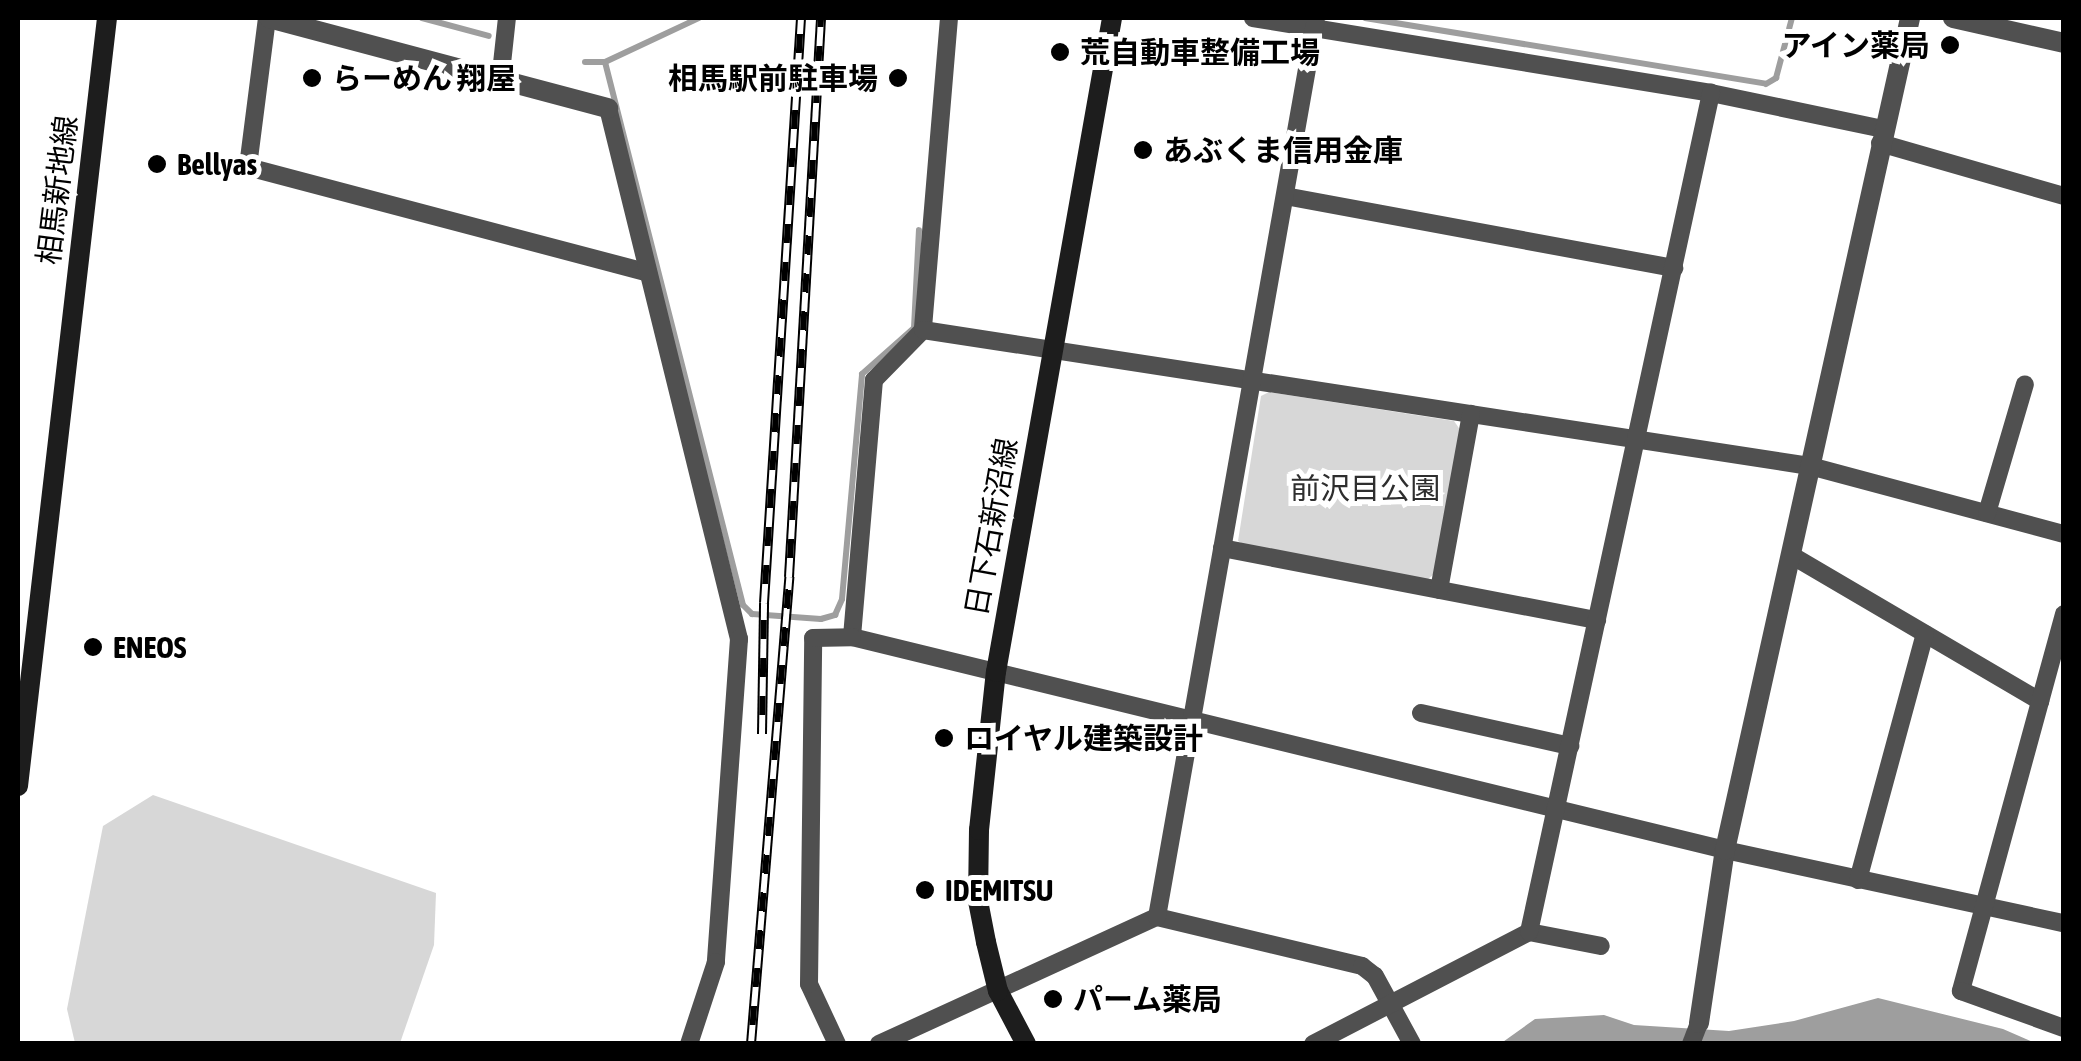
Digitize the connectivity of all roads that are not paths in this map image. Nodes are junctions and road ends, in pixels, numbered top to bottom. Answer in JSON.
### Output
{"nodes":[{"id":1,"x":107,"y":18,"type":"edge"},
{"id":2,"x":268,"y":18,"type":"edge"},
{"id":3,"x":508,"y":18,"type":"edge"},
{"id":4,"x":949,"y":18,"type":"edge"},
{"id":5,"x":1112,"y":18,"type":"edge"},
{"id":6,"x":1253,"y":18,"type":"edge"},
{"id":7,"x":1910,"y":18,"type":"edge"},
{"id":8,"x":1953,"y":18,"type":"edge"},
{"id":9,"x":1315,"y":22,"type":"edge"},
{"id":10,"x":2064,"y":42,"type":"edge"},
{"id":11,"x":500,"y":82,"type":"junction"},
{"id":12,"x":1712,"y":93,"type":"junction"},
{"id":13,"x":608,"y":108,"type":"joint"},
{"id":14,"x":1882,"y":136,"type":"junction"},
{"id":15,"x":1284,"y":196,"type":"junction"},
{"id":16,"x":2064,"y":196,"type":"edge"},
{"id":17,"x":1674,"y":268,"type":"junction"},
{"id":18,"x":648,"y":273,"type":"junction"},
{"id":19,"x":923,"y":330,"type":"junction"},
{"id":20,"x":1053,"y":348,"type":"junction"},
{"id":21,"x":1253,"y":380,"type":"junction"},
{"id":22,"x":2024,"y":384,"type":"dead end"},
{"id":23,"x":1470,"y":414,"type":"junction"},
{"id":24,"x":1636,"y":440,"type":"junction"},
{"id":25,"x":1810,"y":466,"type":"junction"},
{"id":26,"x":1987,"y":513,"type":"junction"},
{"id":27,"x":2064,"y":534,"type":"edge"},
{"id":28,"x":1222,"y":548,"type":"junction"},
{"id":29,"x":1790,"y":555,"type":"junction"},
{"id":30,"x":1439,"y":590,"type":"junction"},
{"id":31,"x":2064,"y":614,"type":"edge"},
{"id":32,"x":1597,"y":620,"type":"junction"},
{"id":33,"x":1925,"y":634,"type":"junction"},
{"id":34,"x":852,"y":638,"type":"junction"},
{"id":35,"x":996,"y":672,"type":"junction"},
{"id":36,"x":2040,"y":701,"type":"junction"},
{"id":37,"x":1420,"y":713,"type":"dead end"},
{"id":38,"x":1191,"y":721,"type":"junction"},
{"id":39,"x":1570,"y":746,"type":"junction"},
{"id":40,"x":19,"y":756,"type":"edge"},
{"id":41,"x":18,"y":786,"type":"edge"},
{"id":42,"x":1557,"y":806,"type":"junction"},
{"id":43,"x":1725,"y":850,"type":"junction"},
{"id":44,"x":1858,"y":880,"type":"junction"},
{"id":45,"x":1984,"y":908,"type":"junction"},
{"id":46,"x":1156,"y":917,"type":"junction"},
{"id":47,"x":2064,"y":923,"type":"edge"},
{"id":48,"x":1529,"y":932,"type":"junction"},
{"id":49,"x":1601,"y":946,"type":"dead end"},
{"id":50,"x":998,"y":991,"type":"junction"},
{"id":51,"x":1390,"y":1002,"type":"junction"},
{"id":52,"x":1699,"y":1023,"type":"joint"},
{"id":53,"x":2064,"y":1028,"type":"edge"},
{"id":54,"x":689,"y":1044,"type":"edge"},
{"id":55,"x":836,"y":1044,"type":"edge"},
{"id":56,"x":878,"y":1044,"type":"edge"},
{"id":57,"x":1026,"y":1044,"type":"edge"},
{"id":58,"x":1314,"y":1044,"type":"edge"},
{"id":59,"x":1412,"y":1044,"type":"edge"},
{"id":60,"x":1691,"y":1044,"type":"edge"}],
"edges":[{"from":1,"to":40,"type":"main road","name":"相馬新地線"},
{"from":2,"to":11,"type":"street"},
{"from":2,"to":18,"type":"street"},
{"from":3,"to":11,"type":"street"},
{"from":4,"to":19,"type":"street"},
{"from":5,"to":20,"type":"main road","name":"日下石新沼線"},
{"from":6,"to":9,"type":"street"},
{"from":7,"to":14,"type":"street"},
{"from":8,"to":10,"type":"street"},
{"from":9,"to":12,"type":"street"},
{"from":9,"to":15,"type":"street"},
{"from":11,"to":13,"type":"street"},
{"from":12,"to":14,"type":"street"},
{"from":12,"to":17,"type":"street"},
{"from":13,"to":18,"type":"street"},
{"from":14,"to":16,"type":"street"},
{"from":14,"to":25,"type":"street"},
{"from":15,"to":17,"type":"street"},
{"from":15,"to":21,"type":"street"},
{"from":17,"to":24,"type":"street"},
{"from":18,"to":54,"type":"street"},
{"from":19,"to":20,"type":"street"},
{"from":19,"to":34,"type":"street"},
{"from":20,"to":21,"type":"street"},
{"from":20,"to":35,"type":"main road","name":"日下石新沼線"},
{"from":21,"to":23,"type":"street"},
{"from":21,"to":28,"type":"street"},
{"from":22,"to":26,"type":"street"},
{"from":23,"to":24,"type":"street"},
{"from":23,"to":30,"type":"street"},
{"from":24,"to":25,"type":"street"},
{"from":24,"to":32,"type":"street"},
{"from":25,"to":26,"type":"street"},
{"from":25,"to":29,"type":"street"},
{"from":26,"to":27,"type":"street"},
{"from":28,"to":30,"type":"street"},
{"from":28,"to":38,"type":"street"},
{"from":29,"to":33,"type":"street"},
{"from":29,"to":43,"type":"street"},
{"from":30,"to":32,"type":"street"},
{"from":31,"to":36,"type":"street"},
{"from":32,"to":39,"type":"street"},
{"from":33,"to":36,"type":"street"},
{"from":33,"to":44,"type":"street"},
{"from":34,"to":35,"type":"street"},
{"from":34,"to":55,"type":"street"},
{"from":35,"to":38,"type":"street"},
{"from":35,"to":50,"type":"main road","name":"日下石新沼線"},
{"from":36,"to":45,"type":"street"},
{"from":37,"to":39,"type":"street"},
{"from":38,"to":42,"type":"street"},
{"from":38,"to":46,"type":"street"},
{"from":39,"to":42,"type":"street"},
{"from":40,"to":41,"type":"main road","name":"相馬新地線"},
{"from":42,"to":43,"type":"street"},
{"from":42,"to":48,"type":"street"},
{"from":43,"to":44,"type":"street"},
{"from":43,"to":52,"type":"street"},
{"from":44,"to":45,"type":"street"},
{"from":45,"to":47,"type":"street"},
{"from":45,"to":53,"type":"street"},
{"from":46,"to":50,"type":"street"},
{"from":46,"to":51,"type":"street"},
{"from":48,"to":49,"type":"street"},
{"from":48,"to":51,"type":"street"},
{"from":50,"to":56,"type":"street"},
{"from":50,"to":57,"type":"main road","name":"日下石新沼線"},
{"from":51,"to":58,"type":"street"},
{"from":51,"to":59,"type":"street"},
{"from":52,"to":60,"type":"street"}]}
